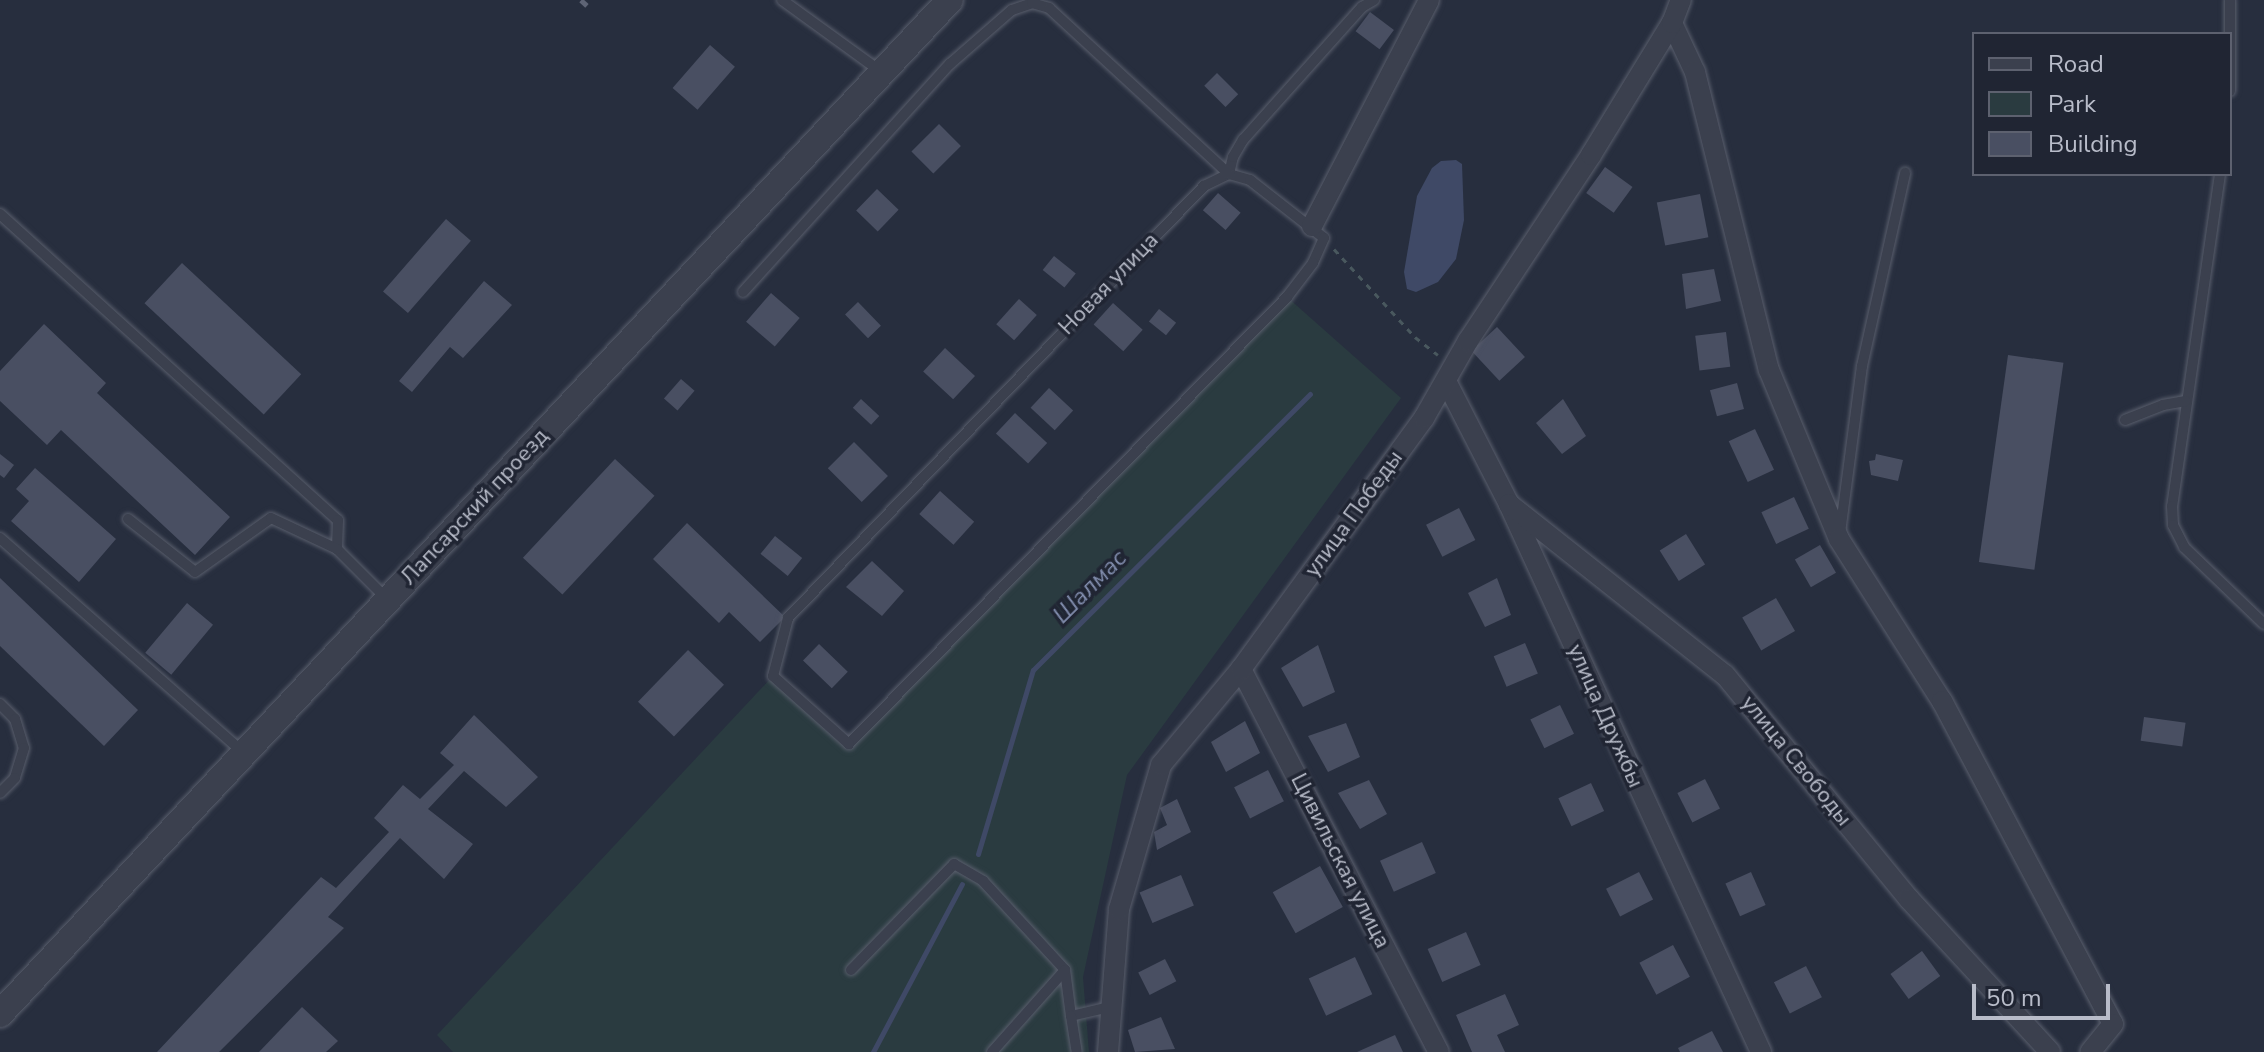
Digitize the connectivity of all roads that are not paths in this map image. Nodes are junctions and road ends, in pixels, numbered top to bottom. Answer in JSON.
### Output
{"nodes":[{"id":1,"x":782,"y":0,"type":"edge"},
{"id":2,"x":950,"y":0,"type":"edge"},
{"id":3,"x":1374,"y":0,"type":"edge"},
{"id":4,"x":1429,"y":0,"type":"edge"},
{"id":5,"x":1681,"y":0,"type":"edge"},
{"id":6,"x":2230,"y":0,"type":"edge"},
{"id":7,"x":1672,"y":23,"type":"junction"},
{"id":8,"x":2230,"y":32,"type":"edge"},
{"id":9,"x":882,"y":73,"type":"junction"},
{"id":10,"x":1905,"y":173,"type":"dead end"},
{"id":11,"x":1229,"y":174,"type":"junction"},
{"id":12,"x":2220,"y":176,"type":"edge"},
{"id":13,"x":0,"y":214,"type":"edge"},
{"id":14,"x":1318,"y":232,"type":"junction"},
{"id":15,"x":743,"y":292,"type":"dead end"},
{"id":16,"x":1450,"y":374,"type":"junction"},
{"id":17,"x":2186,"y":401,"type":"junction"},
{"id":18,"x":2125,"y":420,"type":"dead end"},
{"id":19,"x":1509,"y":504,"type":"junction"},
{"id":20,"x":128,"y":519,"type":"dead end"},
{"id":21,"x":0,"y":538,"type":"edge"},
{"id":22,"x":1839,"y":539,"type":"junction"},
{"id":23,"x":337,"y":549,"type":"junction"},
{"id":24,"x":388,"y":600,"type":"junction"},
{"id":25,"x":2264,"y":624,"type":"edge"},
{"id":26,"x":1241,"y":669,"type":"junction"},
{"id":27,"x":0,"y":704,"type":"edge"},
{"id":28,"x":245,"y":753,"type":"junction"},
{"id":29,"x":0,"y":793,"type":"edge"},
{"id":30,"x":851,"y":970,"type":"dead end"},
{"id":31,"x":1065,"y":970,"type":"junction"},
{"id":32,"x":1109,"y":1007,"type":"junction"},
{"id":33,"x":0,"y":1014,"type":"edge"},
{"id":34,"x":1071,"y":1016,"type":"junction"},
{"id":35,"x":992,"y":1052,"type":"edge"},
{"id":36,"x":1077,"y":1052,"type":"edge"},
{"id":37,"x":1108,"y":1052,"type":"edge"},
{"id":38,"x":1439,"y":1052,"type":"edge"},
{"id":39,"x":1761,"y":1052,"type":"edge"},
{"id":40,"x":2050,"y":1052,"type":"edge"},
{"id":41,"x":2090,"y":1052,"type":"edge"}],
"edges":[{"from":1,"to":9,"type":"lane"},
{"from":2,"to":9,"type":"street","name":"Лапсарский проезд"},
{"from":3,"to":11,"type":"lane"},
{"from":4,"to":14,"type":"street"},
{"from":5,"to":7,"type":"street","name":"улица Победы"},
{"from":6,"to":8,"type":"lane"},
{"from":7,"to":16,"type":"street","name":"улица Победы"},
{"from":7,"to":22,"type":"street"},
{"from":9,"to":24,"type":"street","name":"Лапсарский проезд"},
{"from":10,"to":22,"type":"lane"},
{"from":11,"to":14,"type":"lane"},
{"from":11,"to":14,"type":"lane","name":"Новая улица"},
{"from":11,"to":15,"type":"lane"},
{"from":12,"to":17,"type":"lane"},
{"from":13,"to":23,"type":"lane"},
{"from":16,"to":19,"type":"street","name":"улица Дружбы"},
{"from":16,"to":26,"type":"street","name":"улица Победы"},
{"from":17,"to":18,"type":"lane"},
{"from":17,"to":25,"type":"lane"},
{"from":19,"to":39,"type":"street","name":"улица Дружбы"},
{"from":19,"to":40,"type":"street","name":"улица Свободы"},
{"from":20,"to":23,"type":"lane"},
{"from":21,"to":28,"type":"lane"},
{"from":22,"to":41,"type":"street"},
{"from":23,"to":24,"type":"lane"},
{"from":24,"to":28,"type":"street","name":"Лапсарский проезд"},
{"from":26,"to":32,"type":"street","name":"улица Победы"},
{"from":26,"to":38,"type":"street","name":"Цивильская улица"},
{"from":27,"to":29,"type":"lane"},
{"from":28,"to":33,"type":"street","name":"Лапсарский проезд"},
{"from":30,"to":31,"type":"lane"},
{"from":31,"to":34,"type":"lane"},
{"from":31,"to":35,"type":"lane"},
{"from":32,"to":34,"type":"lane"},
{"from":32,"to":37,"type":"street","name":"улица Победы"},
{"from":34,"to":36,"type":"lane"}]}
